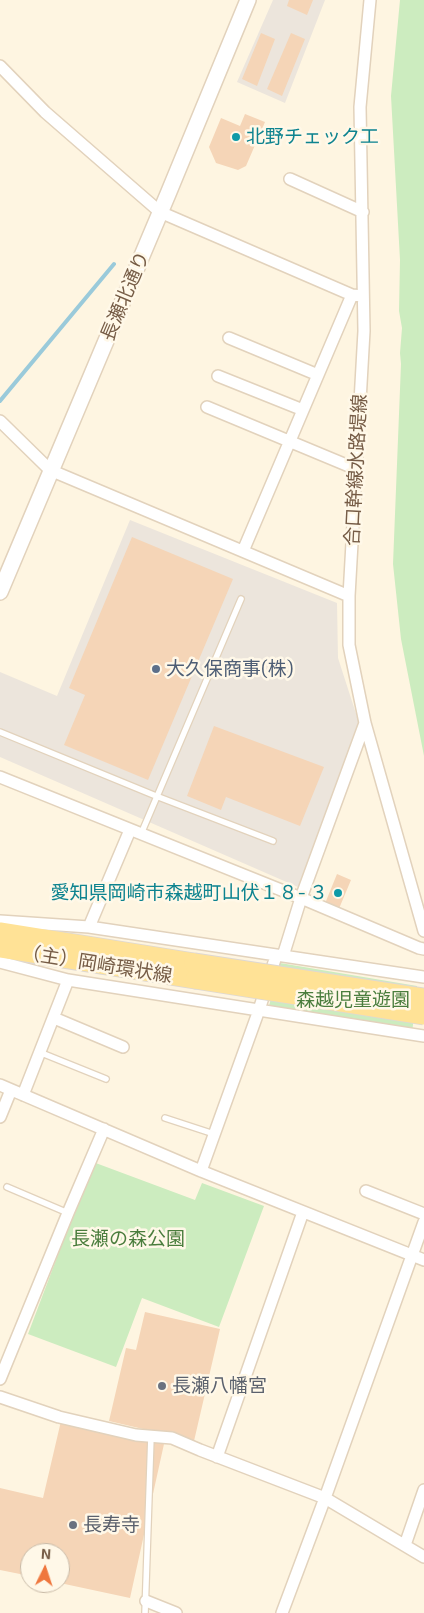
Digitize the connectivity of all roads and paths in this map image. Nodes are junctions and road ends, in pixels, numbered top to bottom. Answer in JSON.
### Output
{"nodes":[{"id":1,"x":248,"y":0,"type":"edge"},
{"id":2,"x":370,"y":0,"type":"edge"},
{"id":3,"x":0,"y":66,"type":"edge"},
{"id":4,"x":290,"y":179,"type":"dead end"},
{"id":5,"x":160,"y":212,"type":"junction"},
{"id":6,"x":363,"y":212,"type":"junction"},
{"id":7,"x":357,"y":295,"type":"junction"},
{"id":8,"x":229,"y":338,"type":"dead end"},
{"id":9,"x":318,"y":375,"type":"junction"},
{"id":10,"x":218,"y":376,"type":"dead end"},
{"id":11,"x":208,"y":407,"type":"dead end"},
{"id":12,"x":303,"y":410,"type":"junction"},
{"id":13,"x":0,"y":421,"type":"edge"},
{"id":14,"x":290,"y":442,"type":"junction"},
{"id":15,"x":356,"y":469,"type":"junction"},
{"id":16,"x":50,"y":470,"type":"junction"},
{"id":17,"x":243,"y":551,"type":"junction"},
{"id":18,"x":0,"y":592,"type":"edge"},
{"id":19,"x":349,"y":596,"type":"junction"},
{"id":20,"x":241,"y":599,"type":"dead end"},
{"id":21,"x":365,"y":723,"type":"junction"},
{"id":22,"x":0,"y":732,"type":"edge"},
{"id":23,"x":0,"y":776,"type":"edge"},
{"id":24,"x":156,"y":796,"type":"junction"},
{"id":25,"x":130,"y":830,"type":"junction"},
{"id":26,"x":141,"y":834,"type":"junction"},
{"id":27,"x":273,"y":841,"type":"dead end"},
{"id":28,"x":301,"y":898,"type":"junction"},
{"id":29,"x":0,"y":921,"type":"edge"},
{"id":30,"x":89,"y":927,"type":"junction"},
{"id":31,"x":424,"y":931,"type":"edge"},
{"id":32,"x":0,"y":932,"type":"edge"},
{"id":33,"x":0,"y":948,"type":"edge"},
{"id":34,"x":424,"y":949,"type":"edge"},
{"id":35,"x":279,"y":956,"type":"junction"},
{"id":36,"x":0,"y":962,"type":"edge"},
{"id":37,"x":194,"y":971,"type":"junction"},
{"id":38,"x":424,"y":977,"type":"edge"},
{"id":39,"x":68,"y":980,"type":"junction"},
{"id":40,"x":424,"y":998,"type":"edge"},
{"id":41,"x":259,"y":1010,"type":"junction"},
{"id":42,"x":424,"y":1015,"type":"edge"},
{"id":43,"x":54,"y":1018,"type":"junction"},
{"id":44,"x":424,"y":1036,"type":"edge"},
{"id":45,"x":122,"y":1047,"type":"dead end"},
{"id":46,"x":39,"y":1052,"type":"junction"},
{"id":47,"x":106,"y":1079,"type":"dead end"},
{"id":48,"x":0,"y":1085,"type":"edge"},
{"id":49,"x":11,"y":1090,"type":"junction"},
{"id":50,"x":23,"y":1095,"type":"junction"},
{"id":51,"x":0,"y":1117,"type":"edge"},
{"id":52,"x":165,"y":1118,"type":"dead end"},
{"id":53,"x":104,"y":1129,"type":"junction"},
{"id":54,"x":214,"y":1134,"type":"junction"},
{"id":55,"x":202,"y":1171,"type":"junction"},
{"id":56,"x":7,"y":1187,"type":"dead end"},
{"id":57,"x":366,"y":1191,"type":"dead end"},
{"id":58,"x":303,"y":1212,"type":"junction"},
{"id":59,"x":68,"y":1213,"type":"junction"},
{"id":60,"x":424,"y":1214,"type":"edge"},
{"id":61,"x":424,"y":1222,"type":"edge"},
{"id":62,"x":412,"y":1255,"type":"junction"},
{"id":63,"x":424,"y":1260,"type":"edge"},
{"id":64,"x":0,"y":1379,"type":"edge"},
{"id":65,"x":0,"y":1397,"type":"edge"},
{"id":66,"x":151,"y":1436,"type":"junction"},
{"id":67,"x":217,"y":1457,"type":"junction"},
{"id":68,"x":424,"y":1490,"type":"edge"},
{"id":69,"x":325,"y":1498,"type":"junction"},
{"id":70,"x":405,"y":1545,"type":"junction"},
{"id":71,"x":424,"y":1557,"type":"edge"},
{"id":72,"x":146,"y":1601,"type":"junction"},
{"id":73,"x":145,"y":1613,"type":"edge"},
{"id":74,"x":176,"y":1613,"type":"edge"},
{"id":75,"x":282,"y":1613,"type":"edge"}],
"edges":[{"from":1,"to":5,"type":"street","name":"長瀬北通り"},
{"from":2,"to":6,"type":"street","name":"合口幹線水路堤線"},
{"from":3,"to":5,"type":"street"},
{"from":4,"to":6,"type":"street"},
{"from":5,"to":7,"type":"street"},
{"from":5,"to":16,"type":"street","name":"長瀬北通り"},
{"from":6,"to":7,"type":"street","name":"合口幹線水路堤線"},
{"from":7,"to":9,"type":"street"},
{"from":7,"to":15,"type":"street","name":"合口幹線水路堤線"},
{"from":8,"to":9,"type":"street"},
{"from":9,"to":12,"type":"street"},
{"from":10,"to":12,"type":"street"},
{"from":11,"to":14,"type":"street"},
{"from":12,"to":14,"type":"street"},
{"from":13,"to":16,"type":"street"},
{"from":14,"to":15,"type":"street"},
{"from":14,"to":17,"type":"street"},
{"from":15,"to":19,"type":"street","name":"合口幹線水路堤線"},
{"from":16,"to":17,"type":"street"},
{"from":16,"to":18,"type":"street","name":"長瀬北通り"},
{"from":17,"to":19,"type":"street"},
{"from":19,"to":21,"type":"street","name":"合口幹線水路堤線"},
{"from":20,"to":24,"type":"lane"},
{"from":21,"to":28,"type":"street"},
{"from":21,"to":31,"type":"street","name":"合口幹線水路堤線"},
{"from":22,"to":24,"type":"lane"},
{"from":23,"to":25,"type":"street"},
{"from":24,"to":26,"type":"lane"},
{"from":24,"to":27,"type":"lane"},
{"from":25,"to":26,"type":"street"},
{"from":25,"to":30,"type":"street"},
{"from":26,"to":28,"type":"street"},
{"from":28,"to":34,"type":"street"},
{"from":28,"to":35,"type":"street"},
{"from":29,"to":30,"type":"street"},
{"from":30,"to":35,"type":"street"},
{"from":32,"to":37,"type":"main road","name":"（主）岡崎環状線"},
{"from":33,"to":37,"type":"main road","name":"（主）岡崎環状線"},
{"from":35,"to":38,"type":"street"},
{"from":35,"to":41,"type":"street"},
{"from":36,"to":39,"type":"street"},
{"from":37,"to":40,"type":"main road","bridge":true},
{"from":37,"to":42,"type":"main road","bridge":true},
{"from":39,"to":41,"type":"street"},
{"from":39,"to":43,"type":"street"},
{"from":41,"to":44,"type":"street"},
{"from":41,"to":54,"type":"street"},
{"from":43,"to":45,"type":"street"},
{"from":43,"to":46,"type":"street"},
{"from":46,"to":47,"type":"lane"},
{"from":46,"to":50,"type":"street"},
{"from":48,"to":49,"type":"street"},
{"from":49,"to":50,"type":"street"},
{"from":49,"to":51,"type":"street"},
{"from":50,"to":53,"type":"street"},
{"from":52,"to":54,"type":"lane"},
{"from":53,"to":55,"type":"street"},
{"from":53,"to":59,"type":"street"},
{"from":54,"to":55,"type":"street"},
{"from":55,"to":58,"type":"street"},
{"from":56,"to":59,"type":"lane"},
{"from":57,"to":60,"type":"street"},
{"from":58,"to":62,"type":"street"},
{"from":58,"to":67,"type":"street"},
{"from":59,"to":64,"type":"street"},
{"from":61,"to":62,"type":"street"},
{"from":62,"to":63,"type":"street"},
{"from":62,"to":69,"type":"street"},
{"from":65,"to":66,"type":"street"},
{"from":66,"to":67,"type":"street"},
{"from":66,"to":72,"type":"lane"},
{"from":67,"to":69,"type":"street"},
{"from":68,"to":70,"type":"street"},
{"from":69,"to":70,"type":"street"},
{"from":69,"to":75,"type":"street"},
{"from":70,"to":71,"type":"street"},
{"from":72,"to":73,"type":"lane"},
{"from":72,"to":74,"type":"street"}]}
